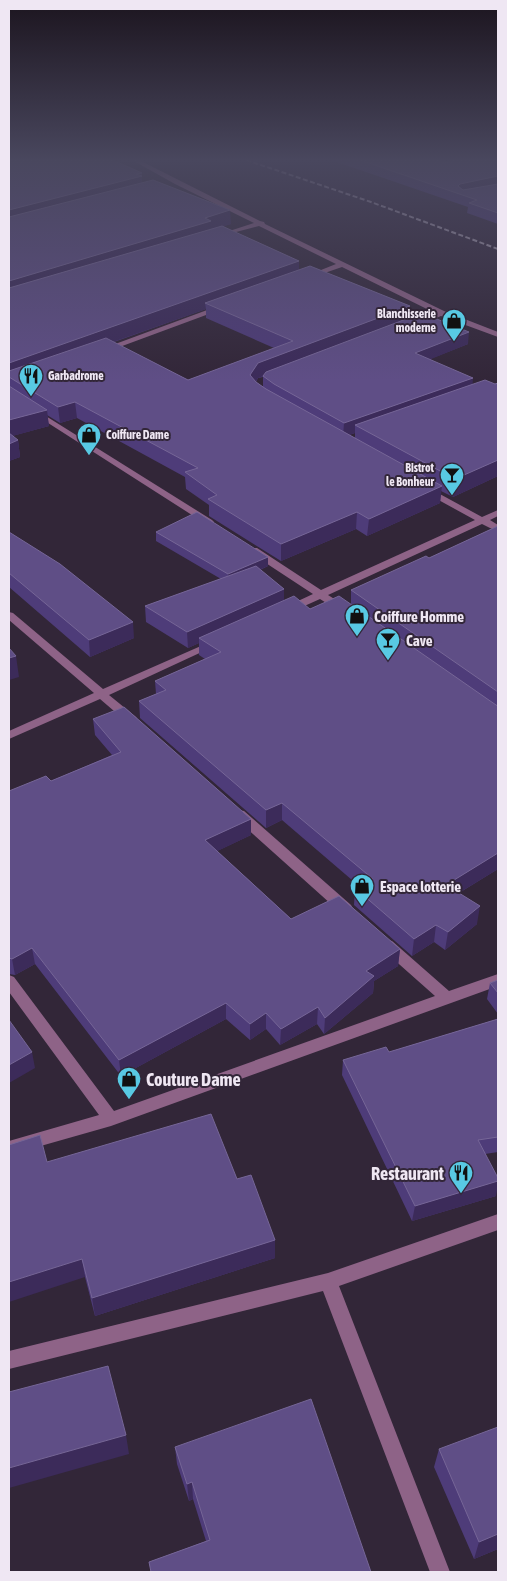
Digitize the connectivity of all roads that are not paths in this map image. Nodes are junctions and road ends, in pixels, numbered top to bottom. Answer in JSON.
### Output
{"nodes":[{"id":1,"x":229,"y":234,"type":"edge"},
{"id":2,"x":282,"y":234,"type":"edge"},
{"id":3,"x":215,"y":238,"type":"edge"},
{"id":4,"x":343,"y":264,"type":"junction"},
{"id":5,"x":296,"y":281,"type":"edge"},
{"id":6,"x":231,"y":304,"type":"edge"},
{"id":7,"x":441,"y":313,"type":"junction"},
{"id":8,"x":404,"y":327,"type":"edge"},
{"id":9,"x":498,"y":335,"type":"edge"},
{"id":10,"x":92,"y":354,"type":"edge"},
{"id":11,"x":9,"y":395,"type":"edge"},
{"id":12,"x":421,"y":486,"type":"edge"},
{"id":13,"x":498,"y":514,"type":"edge"},
{"id":14,"x":482,"y":520,"type":"junction"},
{"id":15,"x":215,"y":526,"type":"edge"},
{"id":16,"x":498,"y":529,"type":"edge"},
{"id":17,"x":240,"y":542,"type":"edge"},
{"id":18,"x":322,"y":594,"type":"junction"},
{"id":19,"x":278,"y":614,"type":"edge"},
{"id":20,"x":9,"y":615,"type":"edge"},
{"id":21,"x":354,"y":617,"type":"edge"},
{"id":22,"x":226,"y":638,"type":"edge"},
{"id":23,"x":103,"y":694,"type":"junction"},
{"id":24,"x":140,"y":727,"type":"edge"},
{"id":25,"x":9,"y":735,"type":"edge"},
{"id":26,"x":230,"y":806,"type":"edge"},
{"id":27,"x":357,"y":919,"type":"edge"},
{"id":28,"x":380,"y":939,"type":"edge"},
{"id":29,"x":498,"y":980,"type":"edge"},
{"id":30,"x":9,"y":981,"type":"edge"},
{"id":31,"x":447,"y":998,"type":"junction"},
{"id":32,"x":111,"y":1120,"type":"junction"},
{"id":33,"x":9,"y":1148,"type":"edge"},
{"id":34,"x":498,"y":1222,"type":"edge"},
{"id":35,"x":328,"y":1281,"type":"junction"},
{"id":36,"x":9,"y":1360,"type":"edge"},
{"id":37,"x":440,"y":1572,"type":"edge"}],
"edges":[{"from":1,"to":3,"type":"street"},
{"from":2,"to":4,"type":"street"},
{"from":4,"to":5,"type":"street"},
{"from":4,"to":7,"type":"street"},
{"from":6,"to":10,"type":"street"},
{"from":7,"to":8,"type":"street"},
{"from":7,"to":9,"type":"street"},
{"from":11,"to":15,"type":"street"},
{"from":12,"to":14,"type":"street"},
{"from":13,"to":14,"type":"street"},
{"from":14,"to":16,"type":"street"},
{"from":14,"to":18,"type":"street"},
{"from":17,"to":18,"type":"street"},
{"from":18,"to":19,"type":"street"},
{"from":18,"to":21,"type":"street"},
{"from":20,"to":23,"type":"street"},
{"from":22,"to":23,"type":"street"},
{"from":23,"to":24,"type":"street"},
{"from":23,"to":25,"type":"street"},
{"from":26,"to":27,"type":"street"},
{"from":28,"to":31,"type":"street"},
{"from":29,"to":31,"type":"street"},
{"from":30,"to":32,"type":"street"},
{"from":31,"to":32,"type":"street"},
{"from":32,"to":33,"type":"street"},
{"from":34,"to":35,"type":"street"},
{"from":35,"to":36,"type":"street"},
{"from":35,"to":37,"type":"street"}]}
